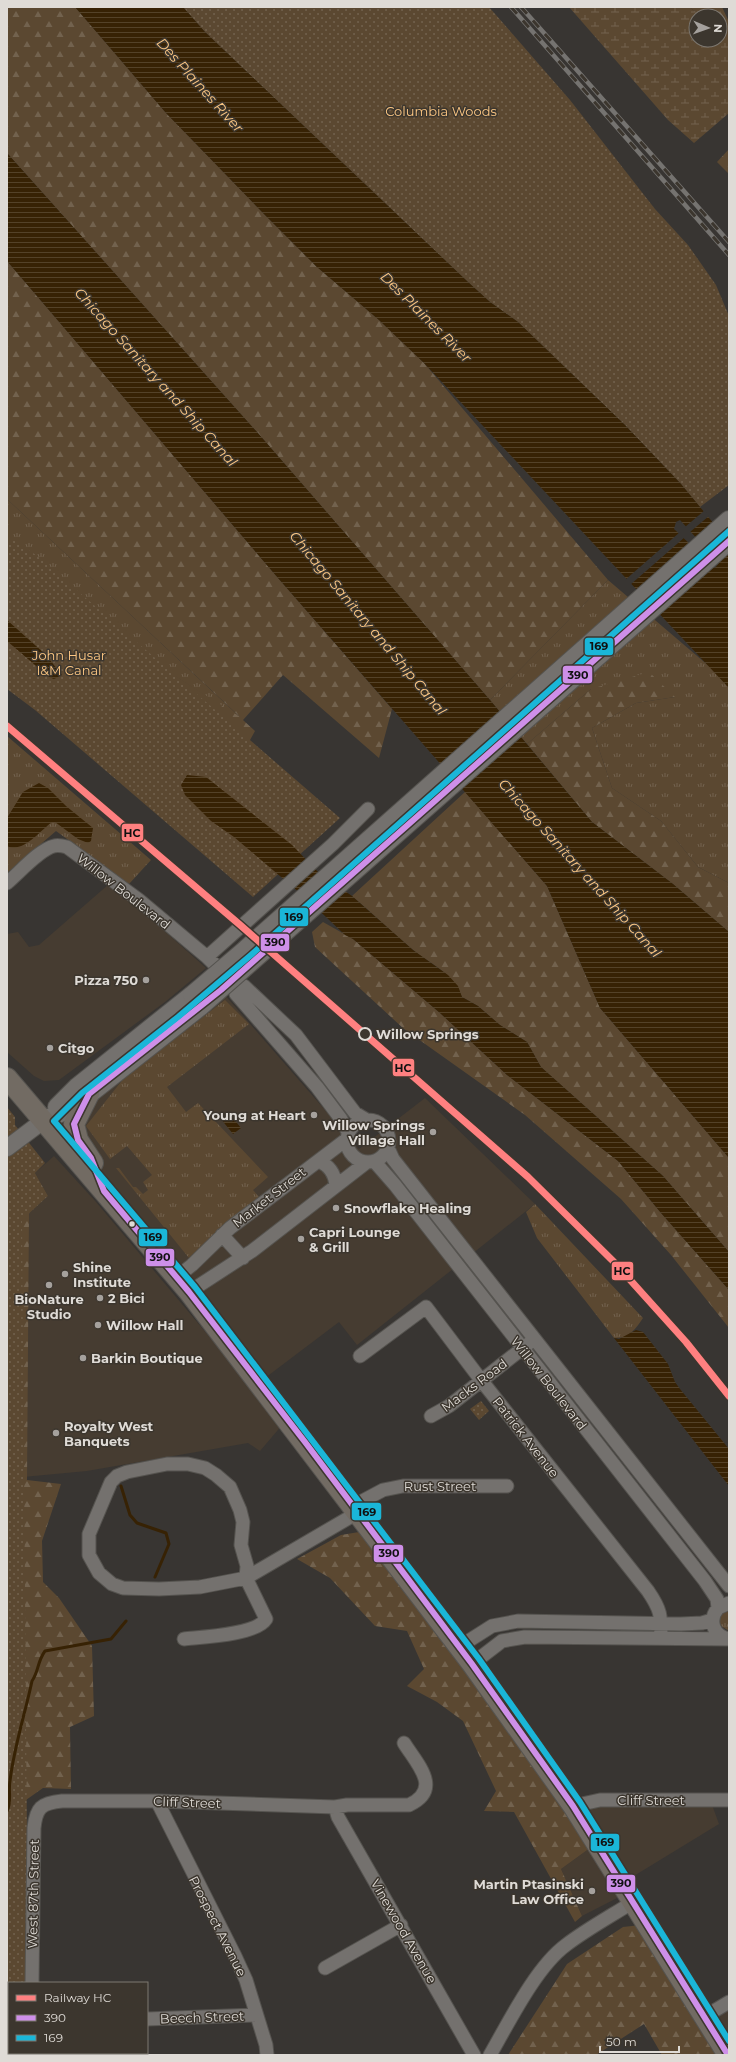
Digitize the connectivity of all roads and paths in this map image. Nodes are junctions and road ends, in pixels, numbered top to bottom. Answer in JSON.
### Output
{"nodes":[{"id":1,"x":729,"y":520,"type":"edge"},
{"id":2,"x":729,"y":540,"type":"edge"},
{"id":3,"x":368,"y":808,"type":"dead end"},
{"id":4,"x":7,"y":883,"type":"edge"},
{"id":5,"x":207,"y":957,"type":"junction"},
{"id":6,"x":234,"y":984,"type":"junction"},
{"id":7,"x":197,"y":1001,"type":"junction"},
{"id":8,"x":7,"y":1078,"type":"edge"},
{"id":9,"x":89,"y":1094,"type":"junction"},
{"id":10,"x":365,"y":1119,"type":"junction"},
{"id":11,"x":43,"y":1121,"type":"junction"},
{"id":12,"x":348,"y":1136,"type":"junction"},
{"id":13,"x":7,"y":1148,"type":"edge"},
{"id":14,"x":388,"y":1148,"type":"junction"},
{"id":15,"x":318,"y":1161,"type":"junction"},
{"id":16,"x":370,"y":1161,"type":"junction"},
{"id":17,"x":336,"y":1186,"type":"junction"},
{"id":18,"x":104,"y":1191,"type":"junction"},
{"id":19,"x":222,"y":1235,"type":"junction"},
{"id":20,"x":243,"y":1258,"type":"junction"},
{"id":21,"x":177,"y":1277,"type":"junction"},
{"id":22,"x":189,"y":1292,"type":"junction"},
{"id":23,"x":534,"y":1339,"type":"junction"},
{"id":24,"x":523,"y":1349,"type":"junction"},
{"id":25,"x":360,"y":1356,"type":"dead end"},
{"id":26,"x":481,"y":1380,"type":"junction"},
{"id":27,"x":431,"y":1416,"type":"dead end"},
{"id":28,"x":507,"y":1486,"type":"dead end"},
{"id":29,"x":355,"y":1509,"type":"junction"},
{"id":30,"x":246,"y":1578,"type":"junction"},
{"id":31,"x":729,"y":1586,"type":"edge"},
{"id":32,"x":724,"y":1605,"type":"edge"},
{"id":33,"x":712,"y":1620,"type":"junction"},
{"id":34,"x":661,"y":1623,"type":"junction"},
{"id":35,"x":661,"y":1638,"type":"junction"},
{"id":36,"x":184,"y":1639,"type":"dead end"},
{"id":37,"x":729,"y":1639,"type":"edge"},
{"id":38,"x":459,"y":1647,"type":"junction"},
{"id":39,"x":472,"y":1664,"type":"junction"},
{"id":40,"x":404,"y":1743,"type":"dead end"},
{"id":41,"x":729,"y":1800,"type":"edge"},
{"id":42,"x":156,"y":1801,"type":"junction"},
{"id":43,"x":573,"y":1806,"type":"junction"},
{"id":44,"x":41,"y":1807,"type":"joint"},
{"id":45,"x":335,"y":1807,"type":"junction"},
{"id":46,"x":633,"y":1902,"type":"junction"},
{"id":47,"x":401,"y":1926,"type":"junction"},
{"id":48,"x":325,"y":1968,"type":"dead end"},
{"id":49,"x":32,"y":1982,"type":"edge"},
{"id":50,"x":729,"y":2002,"type":"edge"},
{"id":51,"x":256,"y":2015,"type":"junction"},
{"id":52,"x":704,"y":2017,"type":"junction"},
{"id":53,"x":148,"y":2019,"type":"edge"},
{"id":54,"x":268,"y":2055,"type":"edge"},
{"id":55,"x":474,"y":2055,"type":"edge"},
{"id":56,"x":490,"y":2055,"type":"edge"},
{"id":57,"x":728,"y":2055,"type":"edge"}],
"edges":[{"from":1,"to":7,"type":"main road","bridge":true},
{"from":2,"to":7,"type":"main road","bridge":true},
{"from":3,"to":5,"type":"street"},
{"from":4,"to":5,"type":"street","name":"Willow Boulevard"},
{"from":5,"to":6,"type":"street","name":"Willow Boulevard"},
{"from":6,"to":10,"type":"street","name":"Willow Boulevard"},
{"from":6,"to":12,"type":"street","name":"Willow Boulevard"},
{"from":7,"to":9,"type":"main road"},
{"from":7,"to":11,"type":"main road"},
{"from":8,"to":11,"type":"main road"},
{"from":9,"to":11,"type":"main road"},
{"from":9,"to":18,"type":"main road"},
{"from":10,"to":12,"type":"street"},
{"from":10,"to":14,"type":"street"},
{"from":11,"to":13,"type":"street"},
{"from":11,"to":18,"type":"main road"},
{"from":12,"to":15,"type":"street","name":"Market Street"},
{"from":12,"to":16,"type":"street"},
{"from":14,"to":16,"type":"street"},
{"from":14,"to":23,"type":"street","name":"Willow Boulevard"},
{"from":15,"to":17,"type":"street","name":"Market Street"},
{"from":15,"to":19,"type":"street","name":"Market Street"},
{"from":16,"to":17,"type":"street"},
{"from":16,"to":24,"type":"street","name":"Willow Boulevard"},
{"from":17,"to":20,"type":"street"},
{"from":18,"to":21,"type":"main road"},
{"from":19,"to":20,"type":"street","name":"Market Street"},
{"from":19,"to":21,"type":"street","name":"Market Street"},
{"from":20,"to":22,"type":"street"},
{"from":21,"to":22,"type":"main road"},
{"from":22,"to":29,"type":"main road"},
{"from":23,"to":24,"type":"street","name":"Macks Road"},
{"from":23,"to":31,"type":"street","name":"Willow Boulevard"},
{"from":24,"to":26,"type":"street","name":"Macks Road"},
{"from":24,"to":32,"type":"street","name":"Willow Boulevard"},
{"from":25,"to":26,"type":"street","name":"Patrick Avenue"},
{"from":26,"to":27,"type":"street","name":"Macks Road"},
{"from":26,"to":34,"type":"street","name":"Patrick Avenue"},
{"from":28,"to":29,"type":"street","name":"Rust Street"},
{"from":29,"to":30,"type":"street","name":"Rust Street"},
{"from":29,"to":38,"type":"main road"},
{"from":30,"to":30,"type":"street","name":"Rust Street"},
{"from":30,"to":36,"type":"street"},
{"from":32,"to":33,"type":"street"},
{"from":33,"to":34,"type":"street"},
{"from":33,"to":37,"type":"street"},
{"from":34,"to":35,"type":"street","name":"Patrick Avenue"},
{"from":34,"to":38,"type":"street"},
{"from":35,"to":37,"type":"street"},
{"from":35,"to":39,"type":"street"},
{"from":38,"to":39,"type":"main road"},
{"from":39,"to":43,"type":"main road"},
{"from":40,"to":45,"type":"street","name":"Cliff Street"},
{"from":41,"to":43,"type":"street","name":"Cliff Street"},
{"from":42,"to":44,"type":"street","name":"Cliff Street"},
{"from":42,"to":45,"type":"street","name":"Cliff Street"},
{"from":42,"to":51,"type":"street","name":"Prospect Avenue"},
{"from":43,"to":46,"type":"main road"},
{"from":44,"to":49,"type":"street","name":"West 87th Street"},
{"from":45,"to":47,"type":"street","name":"Vinewood Avenue"},
{"from":46,"to":52,"type":"main road"},
{"from":46,"to":56,"type":"street"},
{"from":47,"to":48,"type":"street"},
{"from":47,"to":55,"type":"street","name":"Vinewood Avenue"},
{"from":50,"to":52,"type":"street"},
{"from":51,"to":53,"type":"street","name":"Beech Street"},
{"from":51,"to":54,"type":"street","name":"Prospect Avenue"},
{"from":52,"to":57,"type":"main road"}]}
